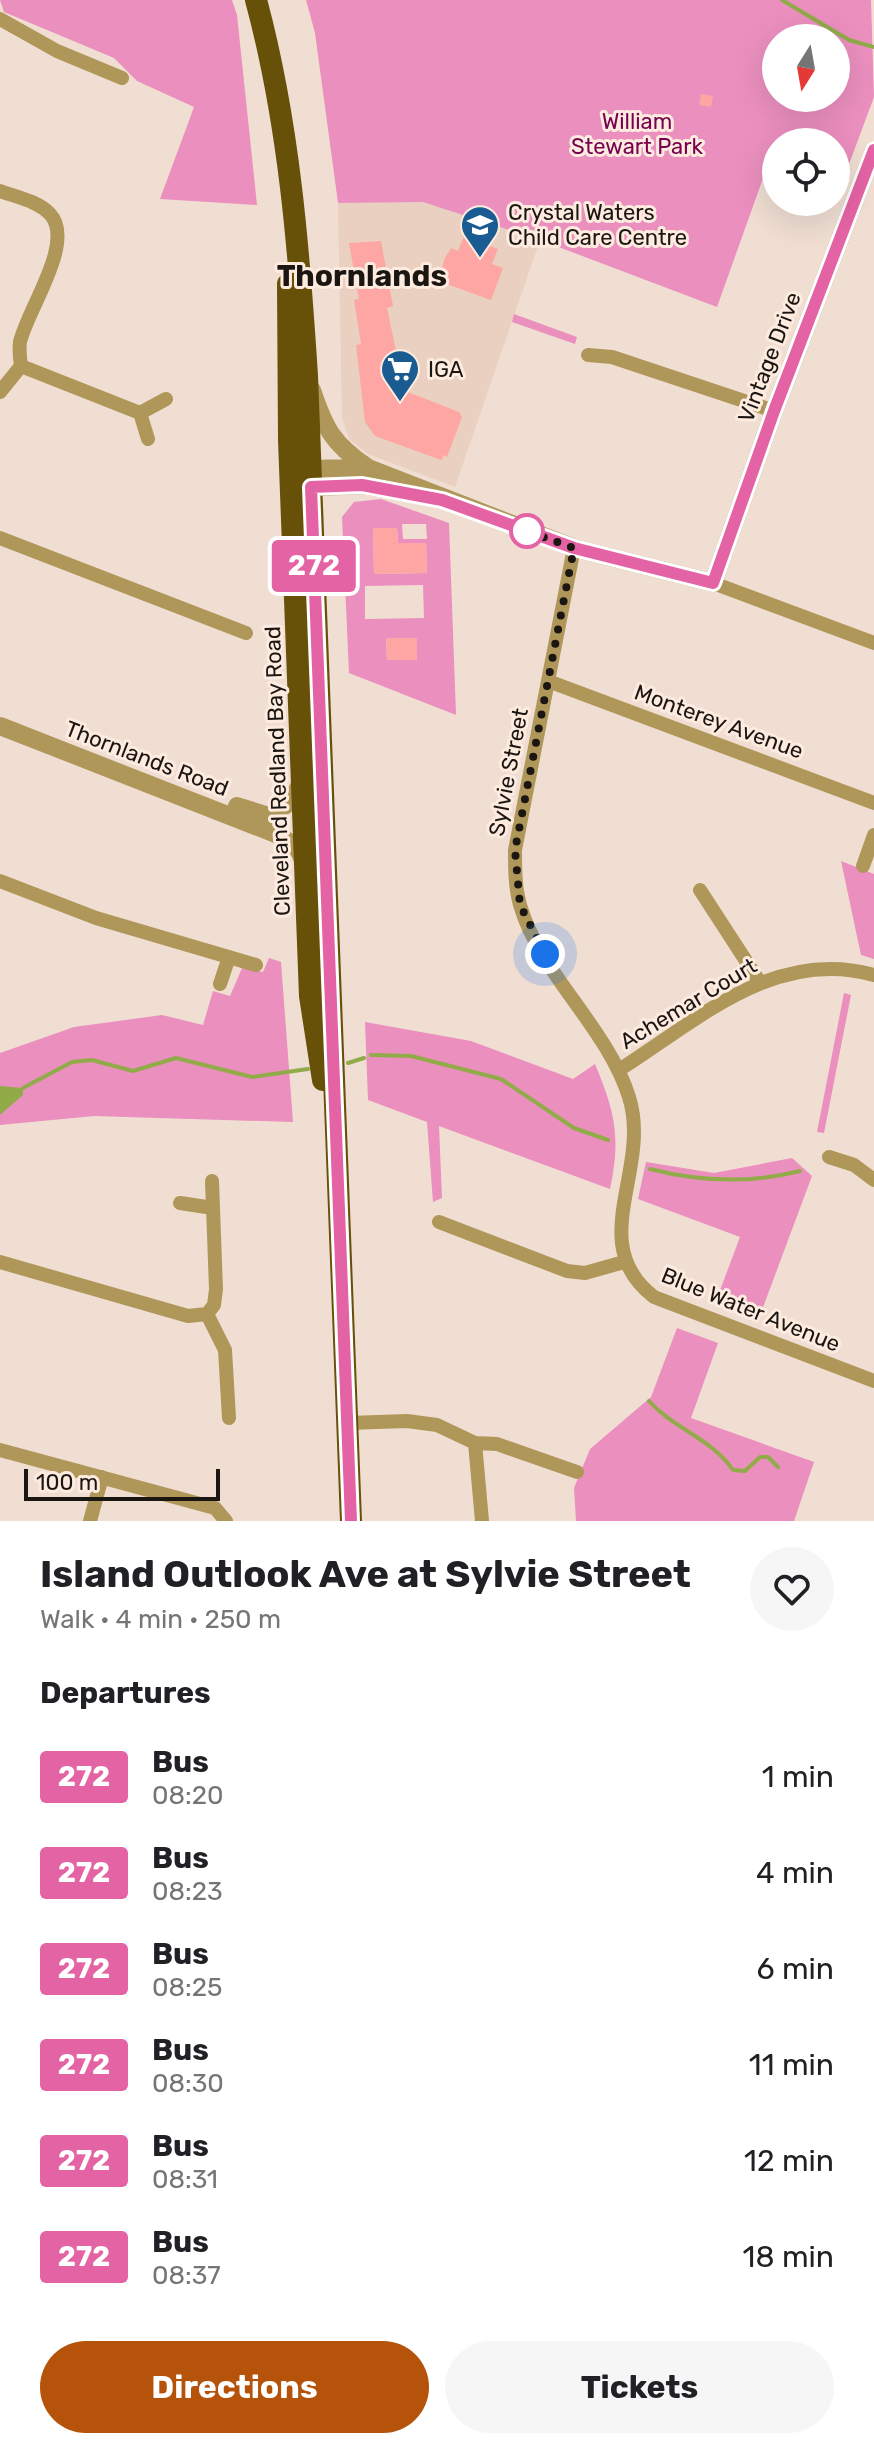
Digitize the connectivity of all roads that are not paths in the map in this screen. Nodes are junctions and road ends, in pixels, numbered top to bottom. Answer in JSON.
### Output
{"nodes":[{"id":1,"x":256,"y":0,"type":"edge"},
{"id":2,"x":0,"y":19,"type":"edge"},
{"id":3,"x":122,"y":78,"type":"dead end"},
{"id":4,"x":873,"y":157,"type":"edge"},
{"id":5,"x":289,"y":183,"type":"junction"},
{"id":6,"x":0,"y":191,"type":"edge"},
{"id":7,"x":588,"y":355,"type":"dead end"},
{"id":8,"x":21,"y":366,"type":"junction"},
{"id":9,"x":307,"y":376,"type":"junction"},
{"id":10,"x":0,"y":392,"type":"edge"},
{"id":11,"x":166,"y":399,"type":"dead end"},
{"id":12,"x":774,"y":411,"type":"junction"},
{"id":13,"x":140,"y":413,"type":"junction"},
{"id":14,"x":148,"y":439,"type":"dead end"},
{"id":15,"x":368,"y":468,"type":"junction"},
{"id":16,"x":301,"y":479,"type":"junction"},
{"id":17,"x":442,"y":500,"type":"junction"},
{"id":18,"x":0,"y":538,"type":"edge"},
{"id":19,"x":574,"y":548,"type":"junction"},
{"id":20,"x":713,"y":583,"type":"junction"},
{"id":21,"x":246,"y":633,"type":"dead end"},
{"id":22,"x":874,"y":643,"type":"edge"},
{"id":23,"x":548,"y":681,"type":"junction"},
{"id":24,"x":0,"y":713,"type":"edge"},
{"id":25,"x":0,"y":726,"type":"edge"},
{"id":26,"x":304,"y":776,"type":"junction"},
{"id":27,"x":874,"y":803,"type":"edge"},
{"id":28,"x":874,"y":835,"type":"edge"},
{"id":29,"x":863,"y":866,"type":"dead end"},
{"id":30,"x":307,"y":869,"type":"junction"},
{"id":31,"x":0,"y":881,"type":"edge"},
{"id":32,"x":700,"y":890,"type":"dead end"},
{"id":33,"x":327,"y":892,"type":"junction"},
{"id":34,"x":229,"y":957,"type":"junction"},
{"id":35,"x":256,"y":965,"type":"dead end"},
{"id":36,"x":874,"y":975,"type":"edge"},
{"id":37,"x":759,"y":981,"type":"junction"},
{"id":38,"x":220,"y":984,"type":"dead end"},
{"id":39,"x":310,"y":996,"type":"junction"},
{"id":40,"x":619,"y":1070,"type":"junction"},
{"id":41,"x":829,"y":1157,"type":"dead end"},
{"id":42,"x":336,"y":1165,"type":"junction"},
{"id":43,"x":874,"y":1180,"type":"edge"},
{"id":44,"x":212,"y":1181,"type":"dead end"},
{"id":45,"x":180,"y":1203,"type":"dead end"},
{"id":46,"x":213,"y":1208,"type":"junction"},
{"id":47,"x":439,"y":1222,"type":"dead end"},
{"id":48,"x":0,"y":1262,"type":"edge"},
{"id":49,"x":624,"y":1262,"type":"junction"},
{"id":50,"x":207,"y":1314,"type":"junction"},
{"id":51,"x":874,"y":1381,"type":"edge"},
{"id":52,"x":229,"y":1418,"type":"dead end"},
{"id":53,"x":348,"y":1423,"type":"junction"},
{"id":54,"x":475,"y":1443,"type":"junction"},
{"id":55,"x":0,"y":1450,"type":"edge"},
{"id":56,"x":577,"y":1472,"type":"dead end"},
{"id":57,"x":102,"y":1477,"type":"junction"},
{"id":58,"x":90,"y":1521,"type":"edge"},
{"id":59,"x":226,"y":1521,"type":"edge"},
{"id":60,"x":351,"y":1521,"type":"edge"},
{"id":61,"x":482,"y":1521,"type":"edge"}],
"edges":[{"from":1,"to":5,"type":"highway","name":"Cleveland Redland Bay Road"},
{"from":2,"to":3,"type":"street"},
{"from":4,"to":12,"type":"street","name":"Vintage Drive"},
{"from":5,"to":9,"type":"highway","name":"Cleveland Redland Bay Road"},
{"from":5,"to":16,"type":"highway","name":"Cleveland Redland Bay Road"},
{"from":6,"to":8,"type":"street"},
{"from":7,"to":12,"type":"street"},
{"from":8,"to":10,"type":"street"},
{"from":8,"to":13,"type":"street"},
{"from":9,"to":15,"type":"street"},
{"from":9,"to":16,"type":"highway","name":"Cleveland Redland Bay Road"},
{"from":11,"to":13,"type":"street"},
{"from":12,"to":20,"type":"street","name":"Vintage Drive"},
{"from":13,"to":14,"type":"street"},
{"from":15,"to":16,"type":"street"},
{"from":15,"to":17,"type":"street"},
{"from":16,"to":17,"type":"street"},
{"from":16,"to":26,"type":"highway","name":"Cleveland Redland Bay Road"},
{"from":16,"to":33,"type":"highway","name":"Cleveland Redland Bay Road"},
{"from":17,"to":19,"type":"street"},
{"from":18,"to":21,"type":"street"},
{"from":19,"to":20,"type":"street"},
{"from":19,"to":23,"type":"street","name":"Sylvie Street"},
{"from":20,"to":22,"type":"street"},
{"from":23,"to":27,"type":"street","name":"Monterey Avenue"},
{"from":23,"to":40,"type":"street","name":"Sylvie Street"},
{"from":24,"to":26,"type":"street","name":"Thornlands Road"},
{"from":25,"to":30,"type":"street","name":"Thornlands Road"},
{"from":26,"to":30,"type":"highway","name":"Cleveland Redland Bay Road"},
{"from":28,"to":29,"type":"street"},
{"from":30,"to":39,"type":"highway","name":"Cleveland Redland Bay Road"},
{"from":31,"to":34,"type":"street"},
{"from":32,"to":37,"type":"street"},
{"from":33,"to":39,"type":"highway"},
{"from":33,"to":42,"type":"highway","name":"Cleveland Redland Bay Road"},
{"from":34,"to":35,"type":"street"},
{"from":34,"to":38,"type":"street"},
{"from":36,"to":37,"type":"street","name":"Achemar Court"},
{"from":37,"to":40,"type":"street","name":"Achemar Court"},
{"from":39,"to":42,"type":"highway","name":"Cleveland Redland Bay Road"},
{"from":40,"to":49,"type":"street","name":"Sylvie Street"},
{"from":41,"to":43,"type":"street"},
{"from":42,"to":53,"type":"highway","name":"Cleveland Redland Bay Road"},
{"from":44,"to":46,"type":"street"},
{"from":45,"to":46,"type":"street"},
{"from":46,"to":50,"type":"street"},
{"from":47,"to":49,"type":"street"},
{"from":48,"to":50,"type":"street"},
{"from":49,"to":51,"type":"street","name":"Blue Water Avenue"},
{"from":50,"to":52,"type":"street"},
{"from":53,"to":54,"type":"street"},
{"from":53,"to":60,"type":"highway","name":"Cleveland Redland Bay Road"},
{"from":54,"to":56,"type":"street"},
{"from":54,"to":61,"type":"street"},
{"from":55,"to":57,"type":"street"},
{"from":57,"to":58,"type":"street"},
{"from":57,"to":59,"type":"street"}]}
